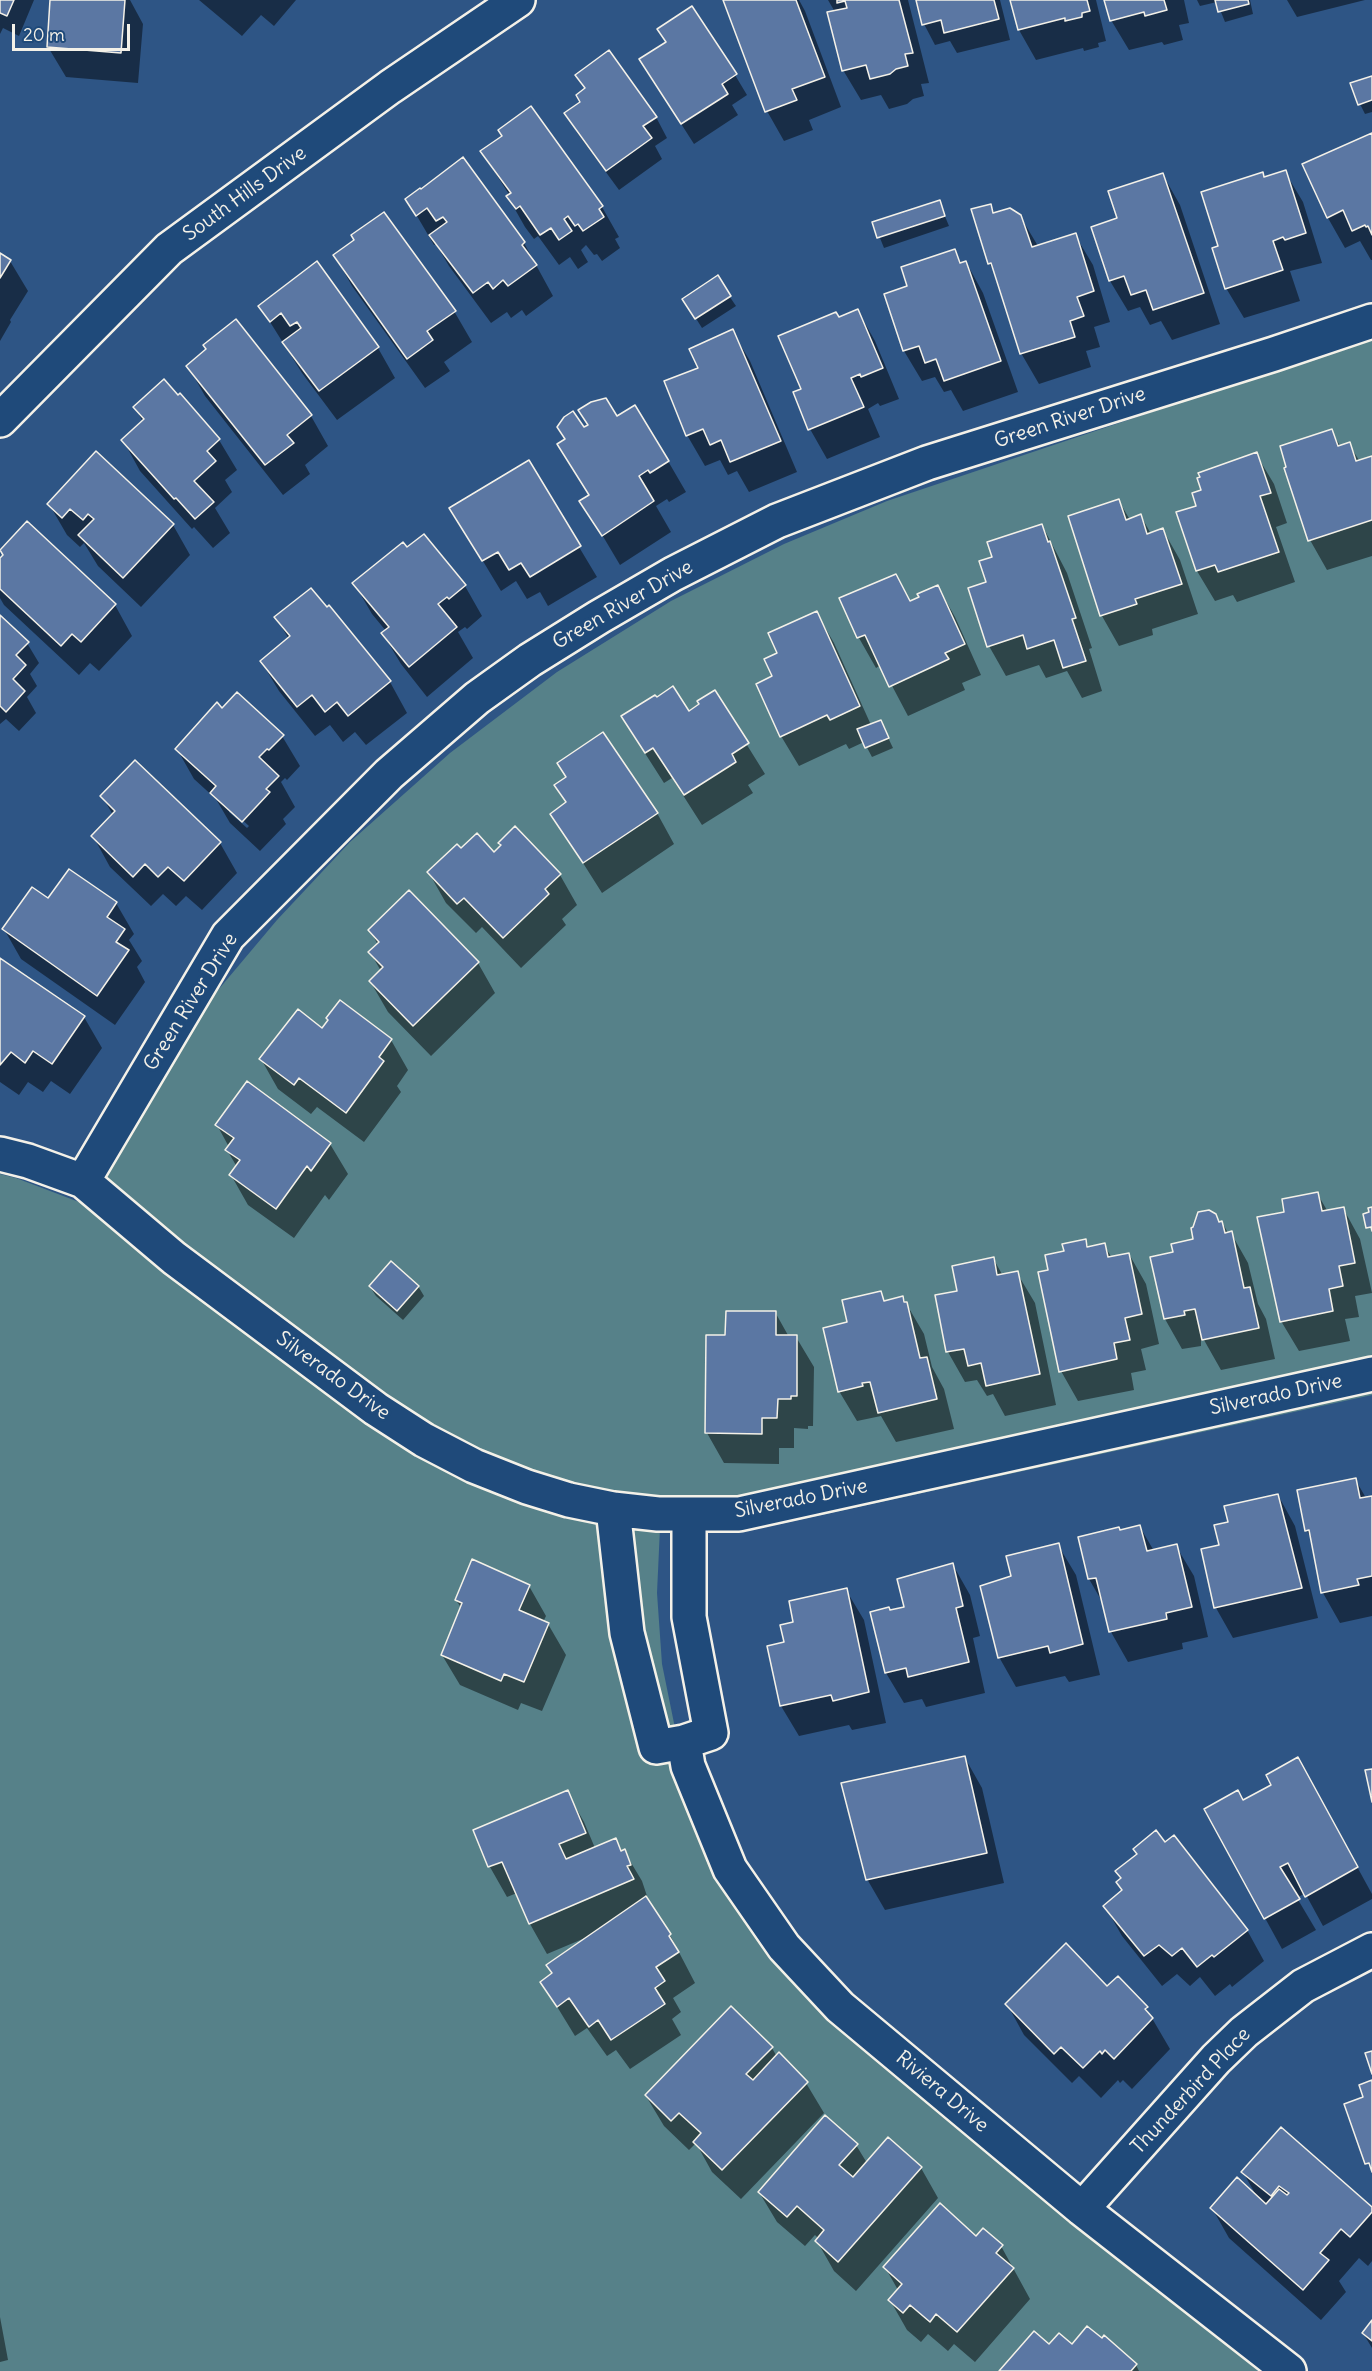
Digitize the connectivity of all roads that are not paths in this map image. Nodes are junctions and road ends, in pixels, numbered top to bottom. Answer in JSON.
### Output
{"nodes":[{"id":1,"x":518,"y":0,"type":"edge"},
{"id":2,"x":1372,"y":321,"type":"edge"},
{"id":3,"x":0,"y":420,"type":"edge"},
{"id":4,"x":0,"y":1154,"type":"edge"},
{"id":5,"x":83,"y":1181,"type":"junction"},
{"id":6,"x":1372,"y":1374,"type":"edge"},
{"id":7,"x":613,"y":1509,"type":"junction"},
{"id":8,"x":688,"y":1515,"type":"junction"},
{"id":9,"x":684,"y":1742,"type":"junction"},
{"id":10,"x":1372,"y":1950,"type":"edge"},
{"id":11,"x":1082,"y":2209,"type":"junction"},
{"id":12,"x":1289,"y":2371,"type":"edge"}],
"edges":[{"from":1,"to":3,"type":"street","name":"South Hills Drive"},
{"from":2,"to":5,"type":"street","name":"Green River Drive"},
{"from":4,"to":5,"type":"street","name":"Silverado Drive"},
{"from":5,"to":7,"type":"street","name":"Silverado Drive"},
{"from":6,"to":8,"type":"street","name":"Silverado Drive"},
{"from":7,"to":8,"type":"street","name":"Silverado Drive"},
{"from":7,"to":9,"type":"street"},
{"from":8,"to":9,"type":"street"},
{"from":9,"to":11,"type":"street","name":"Riviera Drive"},
{"from":10,"to":11,"type":"street","name":"Thunderbird Place"},
{"from":11,"to":12,"type":"street","name":"Riviera Drive"}]}
